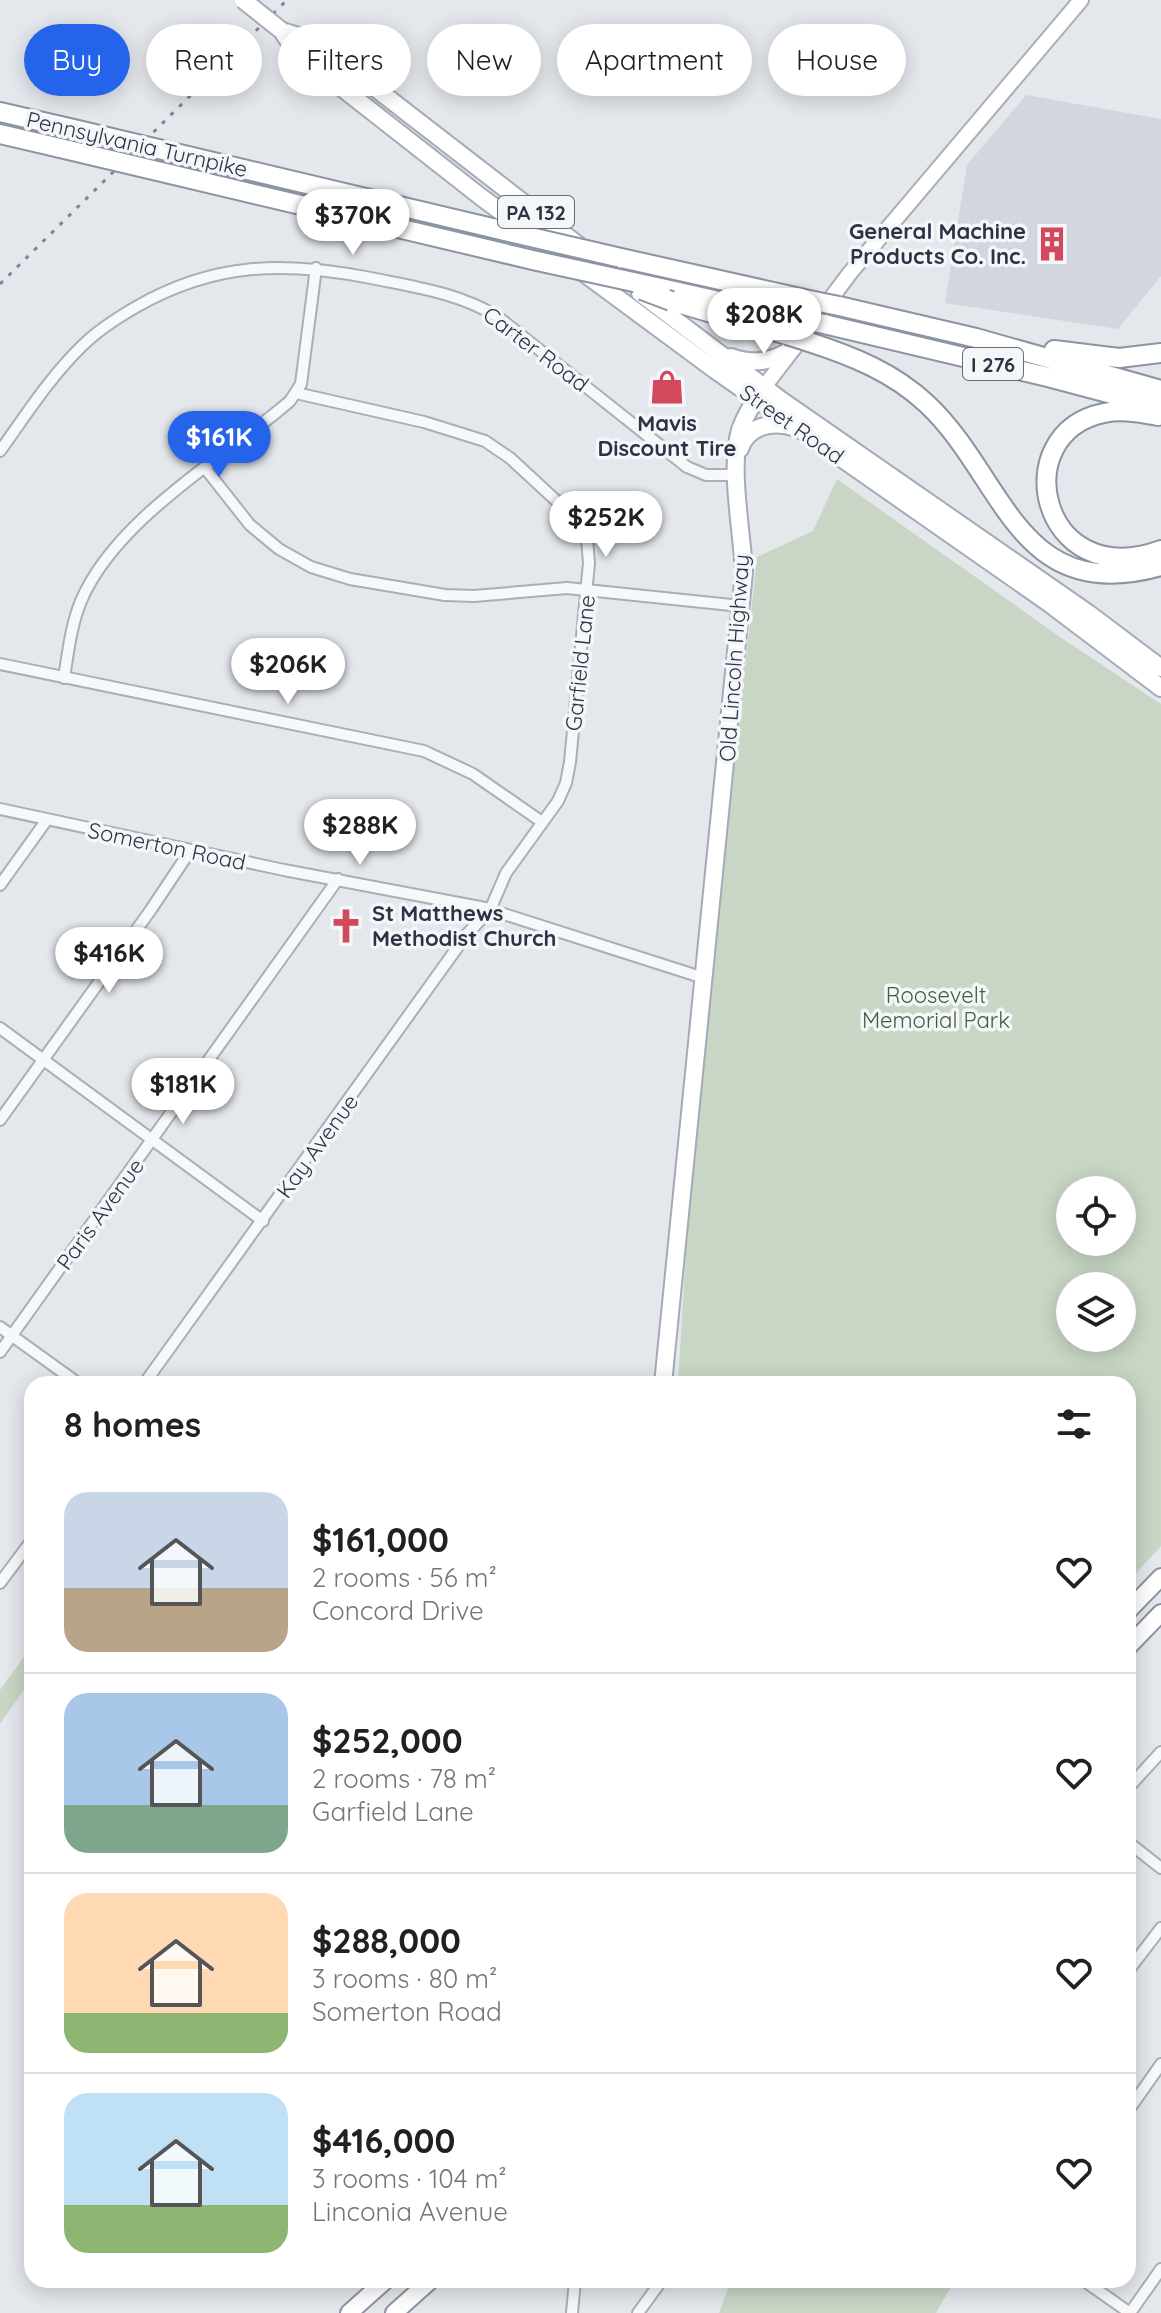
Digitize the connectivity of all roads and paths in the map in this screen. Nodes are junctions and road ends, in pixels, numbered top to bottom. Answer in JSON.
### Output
{"nodes":[{"id":1,"x":243,"y":0,"type":"edge"},
{"id":2,"x":1081,"y":0,"type":"edge"},
{"id":3,"x":278,"y":28,"type":"edge"},
{"id":4,"x":352,"y":96,"type":"edge"},
{"id":5,"x":386,"y":96,"type":"edge"},
{"id":6,"x":0,"y":112,"type":"edge"},
{"id":7,"x":0,"y":134,"type":"edge"},
{"id":8,"x":316,"y":268,"type":"junction"},
{"id":9,"x":666,"y":294,"type":"junction"},
{"id":10,"x":976,"y":338,"type":"junction"},
{"id":11,"x":796,"y":342,"type":"junction"},
{"id":12,"x":713,"y":348,"type":"junction"},
{"id":13,"x":1161,"y":353,"type":"edge"},
{"id":14,"x":1161,"y":390,"type":"edge"},
{"id":15,"x":296,"y":393,"type":"junction"},
{"id":16,"x":760,"y":393,"type":"junction"},
{"id":17,"x":1161,"y":407,"type":"edge"},
{"id":18,"x":1161,"y":417,"type":"edge"},
{"id":19,"x":797,"y":429,"type":"junction"},
{"id":20,"x":0,"y":451,"type":"edge"},
{"id":21,"x":737,"y":466,"type":"junction"},
{"id":22,"x":205,"y":468,"type":"junction"},
{"id":23,"x":1161,"y":550,"type":"edge"},
{"id":24,"x":1161,"y":566,"type":"edge"},
{"id":25,"x":587,"y":590,"type":"junction"},
{"id":26,"x":741,"y":606,"type":"junction"},
{"id":27,"x":0,"y":664,"type":"edge"},
{"id":28,"x":1161,"y":668,"type":"edge"},
{"id":29,"x":64,"y":678,"type":"junction"},
{"id":30,"x":1161,"y":688,"type":"edge"},
{"id":31,"x":0,"y":809,"type":"edge"},
{"id":32,"x":46,"y":821,"type":"junction"},
{"id":33,"x":542,"y":822,"type":"junction"},
{"id":34,"x":190,"y":851,"type":"junction"},
{"id":35,"x":338,"y":879,"type":"junction"},
{"id":36,"x":0,"y":885,"type":"edge"},
{"id":37,"x":490,"y":910,"type":"junction"},
{"id":38,"x":704,"y":978,"type":"junction"},
{"id":39,"x":0,"y":1028,"type":"edge"},
{"id":40,"x":42,"y":1059,"type":"junction"},
{"id":41,"x":0,"y":1120,"type":"edge"},
{"id":42,"x":153,"y":1140,"type":"junction"},
{"id":43,"x":263,"y":1221,"type":"junction"},
{"id":44,"x":0,"y":1327,"type":"edge"},
{"id":45,"x":12,"y":1335,"type":"junction"},
{"id":46,"x":0,"y":1352,"type":"edge"},
{"id":47,"x":68,"y":1376,"type":"edge"},
{"id":48,"x":150,"y":1376,"type":"edge"},
{"id":49,"x":664,"y":1376,"type":"edge"},
{"id":50,"x":24,"y":1551,"type":"edge"},
{"id":51,"x":1161,"y":1577,"type":"edge"},
{"id":52,"x":0,"y":1583,"type":"edge"},
{"id":53,"x":1136,"y":1603,"type":"edge"},
{"id":54,"x":1161,"y":1613,"type":"edge"},
{"id":55,"x":1136,"y":1639,"type":"edge"},
{"id":56,"x":1161,"y":1752,"type":"edge"},
{"id":57,"x":1136,"y":1779,"type":"edge"},
{"id":58,"x":1136,"y":1848,"type":"edge"},
{"id":59,"x":1161,"y":1868,"type":"edge"},
{"id":60,"x":1161,"y":1928,"type":"edge"},
{"id":61,"x":1136,"y":1961,"type":"edge"},
{"id":62,"x":1161,"y":2064,"type":"edge"},
{"id":63,"x":1136,"y":2100,"type":"edge"},
{"id":64,"x":1161,"y":2269,"type":"edge"},
{"id":65,"x":377,"y":2288,"type":"edge"},
{"id":66,"x":422,"y":2288,"type":"edge"},
{"id":67,"x":574,"y":2288,"type":"edge"},
{"id":68,"x":656,"y":2288,"type":"edge"},
{"id":69,"x":1094,"y":2288,"type":"edge"},
{"id":70,"x":349,"y":2313,"type":"edge"},
{"id":71,"x":394,"y":2313,"type":"edge"},
{"id":72,"x":572,"y":2313,"type":"edge"},
{"id":73,"x":638,"y":2313,"type":"edge"},
{"id":74,"x":1130,"y":2313,"type":"edge"}],
"edges":[{"from":1,"to":3,"type":"main road","name":"Street Road","number":"PA 132","bridge":true},
{"from":2,"to":11,"type":"main road","name":"Old Lincoln Highway"},
{"from":4,"to":16,"type":"main road","name":"Street Road","number":"PA 132"},
{"from":5,"to":12,"type":"main road","name":"Street Road","number":"PA 132"},
{"from":6,"to":10,"type":"highway","name":"Pennsylvania Turnpike","number":"I 276","bridge":true},
{"from":7,"to":9,"type":"highway","name":"Pennsylvania Turnpike","bridge":true},
{"from":8,"to":15,"type":"street"},
{"from":8,"to":20,"type":"street","name":"Carter Road"},
{"from":8,"to":21,"type":"street","name":"Carter Road"},
{"from":9,"to":11,"type":"highway"},
{"from":9,"to":17,"type":"highway","number":"I 276","bridge":true},
{"from":10,"to":13,"type":"highway"},
{"from":10,"to":14,"type":"highway","name":"Pennsylvania Turnpike","number":"I 276"},
{"from":11,"to":12,"type":"main road"},
{"from":11,"to":16,"type":"main road","name":"Old Lincoln Highway"},
{"from":11,"to":24,"type":"highway"},
{"from":12,"to":16,"type":"main road","name":"Street Road","number":"PA 132"},
{"from":15,"to":22,"type":"street"},
{"from":15,"to":25,"type":"street","name":"Garfield Lane"},
{"from":16,"to":19,"type":"main road","name":"Street Road","number":"PA 132"},
{"from":16,"to":21,"type":"main road","name":"Old Lincoln Highway"},
{"from":16,"to":28,"type":"main road","name":"Street Road","number":"PA 132"},
{"from":18,"to":23,"type":"highway"},
{"from":19,"to":21,"type":"main road"},
{"from":19,"to":30,"type":"main road","name":"Street Road","number":"PA 132"},
{"from":21,"to":26,"type":"main road","name":"Old Lincoln Highway"},
{"from":22,"to":25,"type":"street"},
{"from":22,"to":29,"type":"street"},
{"from":25,"to":26,"type":"street"},
{"from":25,"to":33,"type":"street","name":"Garfield Lane"},
{"from":26,"to":38,"type":"main road","name":"Old Lincoln Highway"},
{"from":27,"to":29,"type":"street"},
{"from":29,"to":33,"type":"street"},
{"from":31,"to":32,"type":"street","name":"Somerton Road"},
{"from":32,"to":34,"type":"street","name":"Somerton Road"},
{"from":32,"to":36,"type":"street"},
{"from":33,"to":37,"type":"street","name":"Garfield Lane"},
{"from":34,"to":35,"type":"street","name":"Somerton Road"},
{"from":34,"to":40,"type":"street"},
{"from":35,"to":37,"type":"street","name":"Somerton Road"},
{"from":35,"to":42,"type":"street","name":"Paris Avenue"},
{"from":37,"to":38,"type":"street","name":"Somerton Road"},
{"from":37,"to":43,"type":"street","name":"Kay Avenue"},
{"from":38,"to":49,"type":"main road","name":"Old Lincoln Highway"},
{"from":39,"to":40,"type":"street"},
{"from":40,"to":41,"type":"street"},
{"from":40,"to":42,"type":"street"},
{"from":42,"to":43,"type":"street"},
{"from":42,"to":45,"type":"street","name":"Paris Avenue"},
{"from":43,"to":48,"type":"street","name":"Kay Avenue"},
{"from":44,"to":45,"type":"street"},
{"from":45,"to":46,"type":"street","name":"Paris Avenue"},
{"from":45,"to":47,"type":"street"},
{"from":50,"to":52,"type":"street"},
{"from":51,"to":53,"type":"main road"},
{"from":54,"to":55,"type":"main road"},
{"from":56,"to":57,"type":"street"},
{"from":58,"to":59,"type":"street"},
{"from":60,"to":61,"type":"street"},
{"from":62,"to":63,"type":"street"},
{"from":64,"to":74,"type":"street"},
{"from":65,"to":70,"type":"main road"},
{"from":66,"to":71,"type":"main road"},
{"from":67,"to":72,"type":"street"},
{"from":68,"to":73,"type":"street"},
{"from":69,"to":74,"type":"street"}]}
